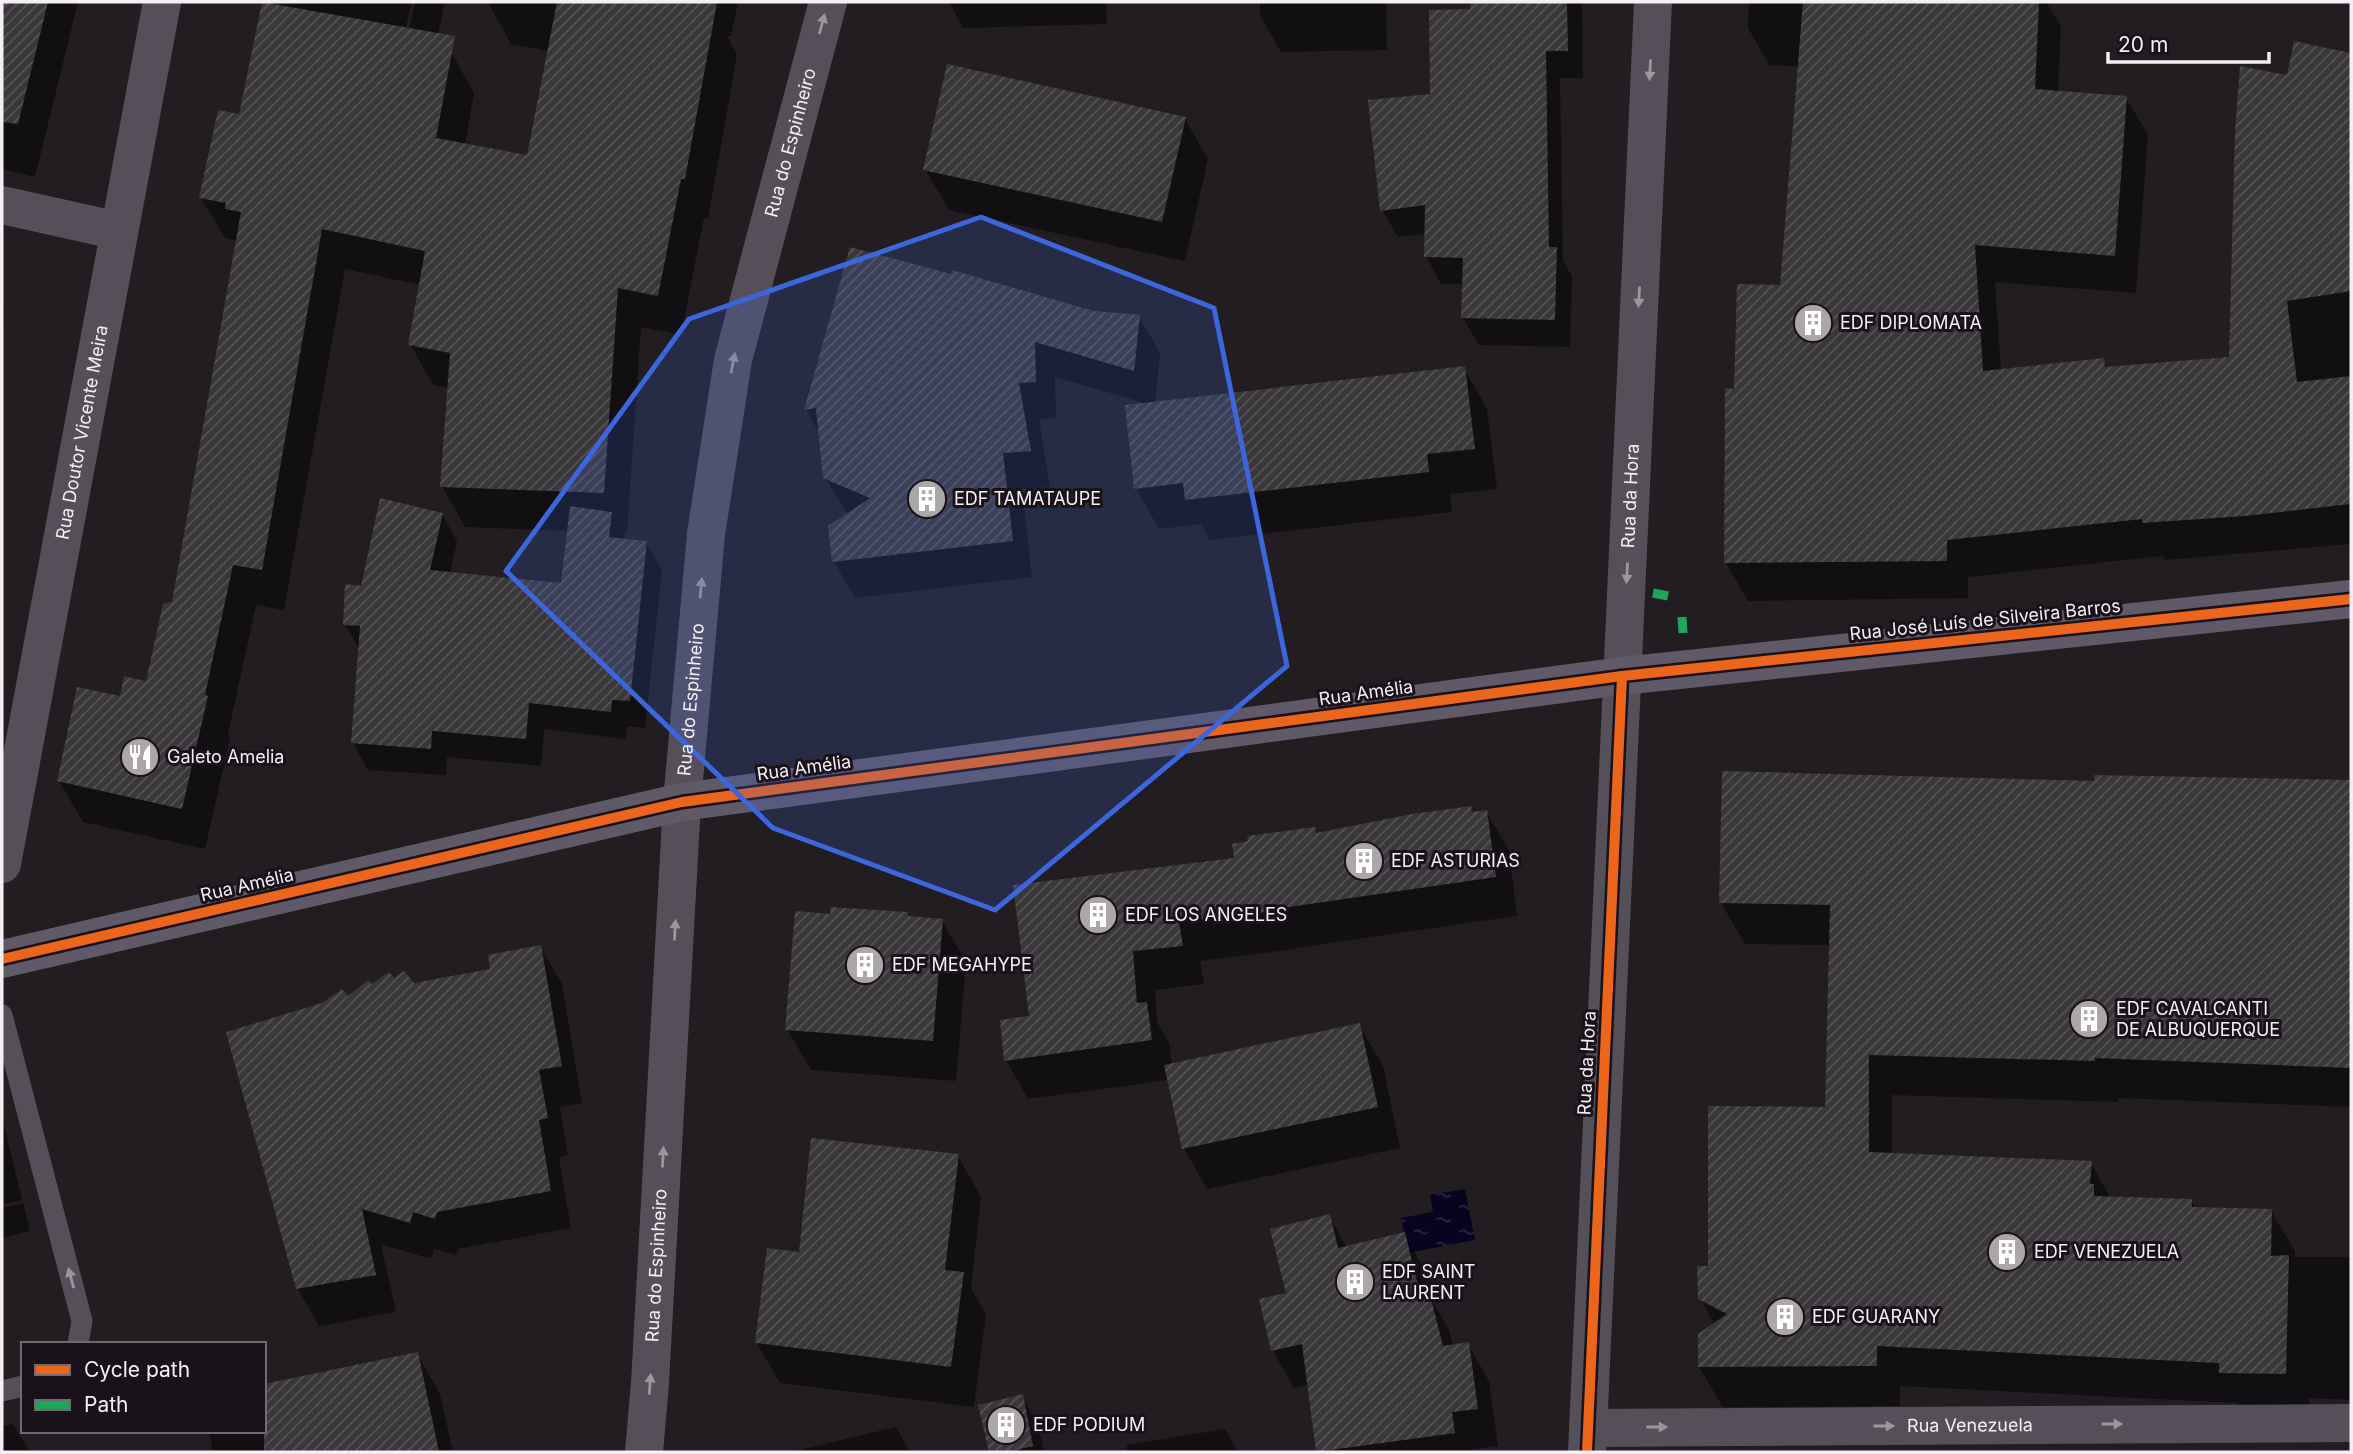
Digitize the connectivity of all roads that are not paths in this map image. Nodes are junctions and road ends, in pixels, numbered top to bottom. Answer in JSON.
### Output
{"nodes":[{"id":1,"x":162,"y":2,"type":"edge"},
{"id":2,"x":828,"y":2,"type":"edge"},
{"id":3,"x":1653,"y":2,"type":"edge"},
{"id":4,"x":2,"y":205,"type":"edge"},
{"id":5,"x":119,"y":231,"type":"junction"},
{"id":6,"x":2351,"y":599,"type":"edge"},
{"id":7,"x":1622,"y":676,"type":"junction"},
{"id":8,"x":682,"y":802,"type":"junction"},
{"id":9,"x":2,"y":864,"type":"edge"},
{"id":10,"x":2,"y":959,"type":"edge"},
{"id":11,"x":2,"y":1015,"type":"edge"},
{"id":12,"x":78,"y":1342,"type":"edge"},
{"id":13,"x":21,"y":1386,"type":"edge"},
{"id":14,"x":2,"y":1391,"type":"edge"},
{"id":15,"x":2351,"y":1423,"type":"edge"},
{"id":16,"x":1588,"y":1440,"type":"edge"},
{"id":17,"x":644,"y":1452,"type":"edge"}],
"edges":[{"from":1,"to":5,"type":"street","name":"Rua Doutor Vicente Meira"},
{"from":8,"to":2,"type":"street","name":"Rua do Espinheiro","one_way":true},
{"from":3,"to":7,"type":"street","name":"Rua da Hora","one_way":true},
{"from":4,"to":5,"type":"street"},
{"from":5,"to":9,"type":"street","name":"Rua Doutor Vicente Meira"},
{"from":6,"to":7,"type":"main road","name":"Rua José Luís de Silveira Barros"},
{"from":7,"to":8,"type":"main road","name":"Rua Amélia"},
{"from":7,"to":16,"type":"street","name":"Rua da Hora"},
{"from":8,"to":10,"type":"main road","name":"Rua Amélia"},
{"from":17,"to":8,"type":"street","name":"Rua do Espinheiro","one_way":true},
{"from":12,"to":11,"type":"lane","one_way":true},
{"from":13,"to":14,"type":"lane"},
{"from":16,"to":15,"type":"street","name":"Rua Venezuela","one_way":true}]}
